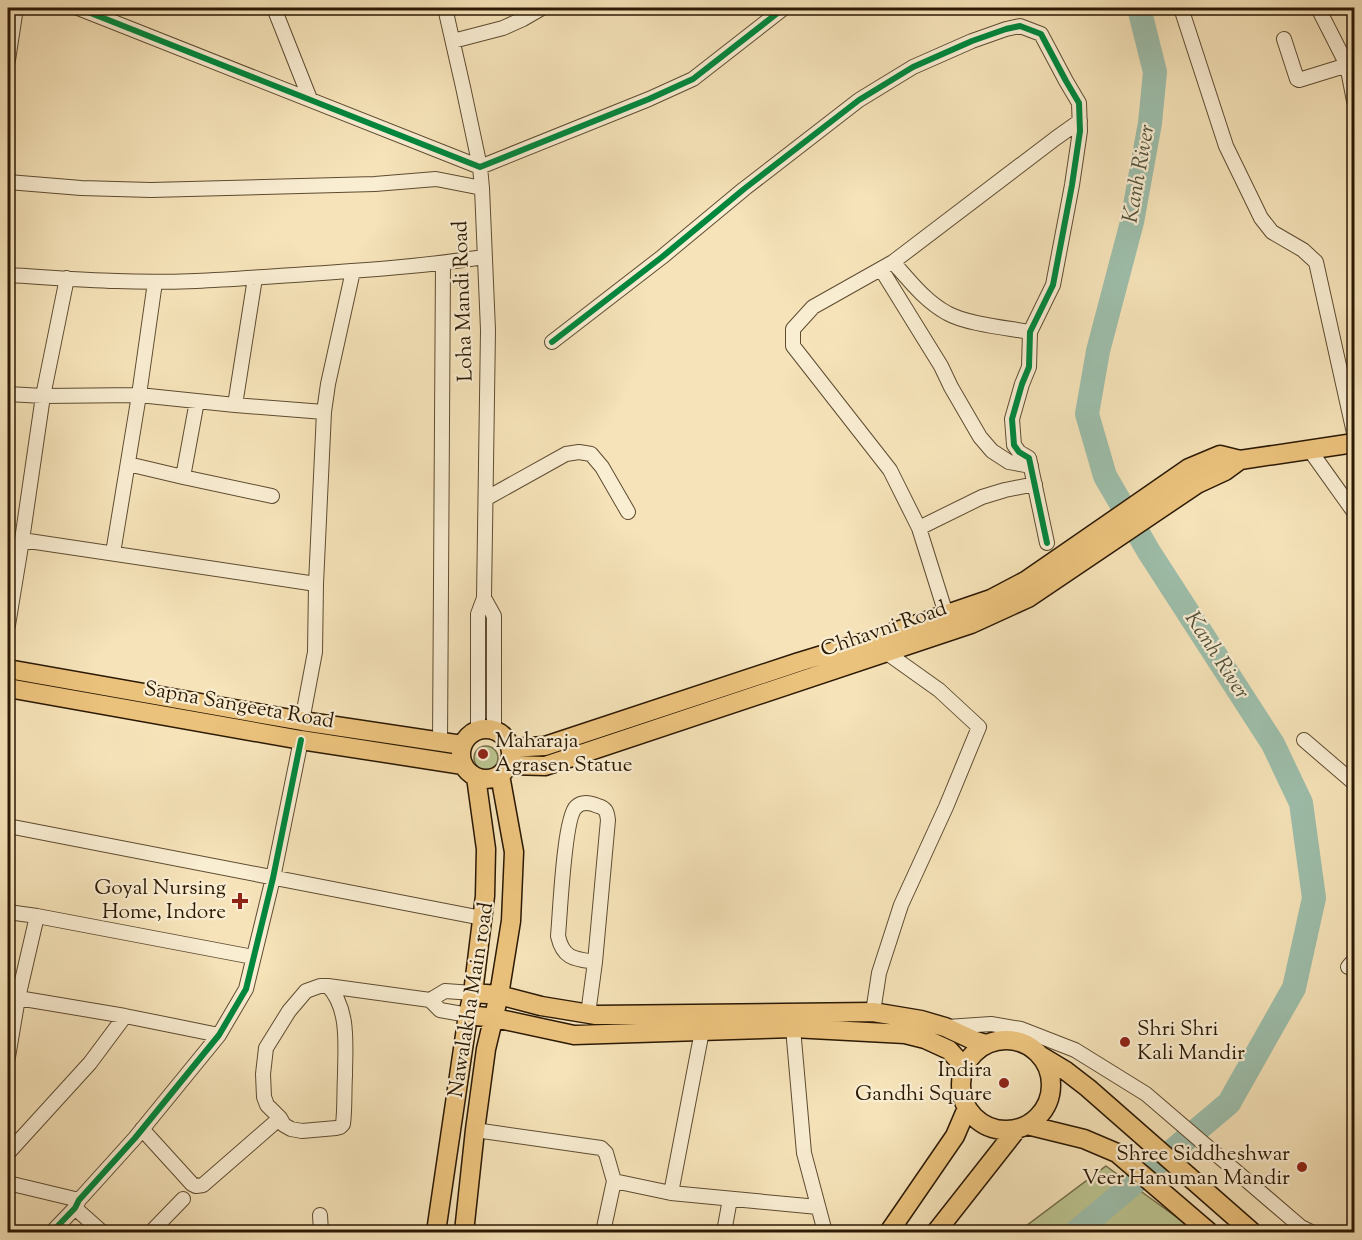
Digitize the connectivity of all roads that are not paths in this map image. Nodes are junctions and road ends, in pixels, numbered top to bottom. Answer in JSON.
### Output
{"nodes":[{"id":1,"x":16,"y":8,"type":"edge"},
{"id":2,"x":78,"y":8,"type":"edge"},
{"id":3,"x":274,"y":8,"type":"edge"},
{"id":4,"x":445,"y":8,"type":"edge"},
{"id":5,"x":542,"y":8,"type":"edge"},
{"id":6,"x":784,"y":8,"type":"edge"},
{"id":7,"x":1181,"y":8,"type":"edge"},
{"id":8,"x":1318,"y":8,"type":"edge"},
{"id":9,"x":1284,"y":39,"type":"dead end"},
{"id":10,"x":453,"y":41,"type":"junction"},
{"id":11,"x":8,"y":60,"type":"edge"},
{"id":12,"x":1351,"y":64,"type":"edge"},
{"id":13,"x":310,"y":99,"type":"junction"},
{"id":14,"x":1354,"y":101,"type":"edge"},
{"id":15,"x":1080,"y":121,"type":"junction"},
{"id":16,"x":480,"y":167,"type":"junction"},
{"id":17,"x":8,"y":182,"type":"edge"},
{"id":18,"x":482,"y":188,"type":"junction"},
{"id":19,"x":484,"y":257,"type":"junction"},
{"id":20,"x":442,"y":263,"type":"junction"},
{"id":21,"x":887,"y":265,"type":"junction"},
{"id":22,"x":353,"y":271,"type":"junction"},
{"id":23,"x":8,"y":274,"type":"edge"},
{"id":24,"x":66,"y":278,"type":"junction"},
{"id":25,"x":255,"y":278,"type":"junction"},
{"id":26,"x":155,"y":282,"type":"junction"},
{"id":27,"x":1030,"y":333,"type":"junction"},
{"id":28,"x":552,"y":342,"type":"dead end"},
{"id":29,"x":1348,"y":381,"type":"edge"},
{"id":30,"x":8,"y":394,"type":"edge"},
{"id":31,"x":139,"y":395,"type":"junction"},
{"id":32,"x":43,"y":396,"type":"junction"},
{"id":33,"x":197,"y":401,"type":"junction"},
{"id":34,"x":235,"y":405,"type":"junction"},
{"id":35,"x":324,"y":412,"type":"junction"},
{"id":36,"x":1354,"y":434,"type":"edge"},
{"id":37,"x":1354,"y":443,"type":"edge"},
{"id":38,"x":1309,"y":449,"type":"junction"},
{"id":39,"x":128,"y":464,"type":"junction"},
{"id":40,"x":1030,"y":466,"type":"junction"},
{"id":41,"x":183,"y":477,"type":"junction"},
{"id":42,"x":1035,"y":484,"type":"junction"},
{"id":43,"x":272,"y":496,"type":"dead end"},
{"id":44,"x":487,"y":498,"type":"junction"},
{"id":45,"x":1352,"y":505,"type":"edge"},
{"id":46,"x":628,"y":512,"type":"dead end"},
{"id":47,"x":919,"y":528,"type":"junction"},
{"id":48,"x":22,"y":540,"type":"junction"},
{"id":49,"x":1047,"y":543,"type":"dead end"},
{"id":50,"x":113,"y":553,"type":"junction"},
{"id":51,"x":1045,"y":577,"type":"junction"},
{"id":52,"x":316,"y":584,"type":"junction"},
{"id":53,"x":946,"y":614,"type":"junction"},
{"id":54,"x":8,"y":625,"type":"edge"},
{"id":55,"x":949,"y":632,"type":"junction"},
{"id":56,"x":887,"y":653,"type":"junction"},
{"id":57,"x":8,"y":669,"type":"edge"},
{"id":58,"x":8,"y":688,"type":"edge"},
{"id":59,"x":302,"y":721,"type":"junction"},
{"id":60,"x":486,"y":731,"type":"junction"},
{"id":61,"x":301,"y":740,"type":"junction"},
{"id":62,"x":1304,"y":740,"type":"dead end"},
{"id":63,"x":440,"y":742,"type":"junction"},
{"id":64,"x":462,"y":745,"type":"junction"},
{"id":65,"x":506,"y":763,"type":"junction"},
{"id":66,"x":469,"y":771,"type":"junction"},
{"id":67,"x":1354,"y":783,"type":"edge"},
{"id":68,"x":8,"y":826,"type":"edge"},
{"id":69,"x":273,"y":878,"type":"junction"},
{"id":70,"x":8,"y":912,"type":"edge"},
{"id":71,"x":36,"y":916,"type":"junction"},
{"id":72,"x":482,"y":918,"type":"junction"},
{"id":73,"x":253,"y":957,"type":"junction"},
{"id":74,"x":595,"y":962,"type":"junction"},
{"id":75,"x":328,"y":986,"type":"junction"},
{"id":76,"x":473,"y":993,"type":"junction"},
{"id":77,"x":500,"y":995,"type":"junction"},
{"id":78,"x":18,"y":998,"type":"junction"},
{"id":79,"x":430,"y":1000,"type":"junction"},
{"id":80,"x":873,"y":1011,"type":"junction"},
{"id":81,"x":588,"y":1014,"type":"junction"},
{"id":82,"x":468,"y":1015,"type":"junction"},
{"id":83,"x":125,"y":1016,"type":"junction"},
{"id":84,"x":495,"y":1018,"type":"junction"},
{"id":85,"x":945,"y":1027,"type":"junction"},
{"id":86,"x":793,"y":1028,"type":"junction"},
{"id":87,"x":702,"y":1031,"type":"junction"},
{"id":88,"x":219,"y":1035,"type":"junction"},
{"id":89,"x":986,"y":1044,"type":"junction"},
{"id":90,"x":1041,"y":1056,"type":"junction"},
{"id":91,"x":8,"y":1057,"type":"edge"},
{"id":92,"x":962,"y":1072,"type":"junction"},
{"id":93,"x":967,"y":1108,"type":"junction"},
{"id":94,"x":280,"y":1118,"type":"junction"},
{"id":95,"x":1022,"y":1127,"type":"junction"},
{"id":96,"x":142,"y":1129,"type":"junction"},
{"id":97,"x":474,"y":1130,"type":"junction"},
{"id":98,"x":8,"y":1153,"type":"edge"},
{"id":99,"x":614,"y":1181,"type":"junction"},
{"id":100,"x":8,"y":1183,"type":"edge"},
{"id":101,"x":671,"y":1193,"type":"junction"},
{"id":102,"x":183,"y":1199,"type":"dead end"},
{"id":103,"x":730,"y":1199,"type":"junction"},
{"id":104,"x":77,"y":1204,"type":"junction"},
{"id":105,"x":818,"y":1207,"type":"junction"},
{"id":106,"x":320,"y":1215,"type":"dead end"},
{"id":107,"x":1306,"y":1230,"type":"edge"},
{"id":108,"x":52,"y":1233,"type":"edge"},
{"id":109,"x":102,"y":1233,"type":"edge"},
{"id":110,"x":151,"y":1233,"type":"edge"},
{"id":111,"x":321,"y":1233,"type":"edge"},
{"id":112,"x":436,"y":1233,"type":"edge"},
{"id":113,"x":464,"y":1233,"type":"edge"},
{"id":114,"x":603,"y":1233,"type":"edge"},
{"id":115,"x":724,"y":1233,"type":"edge"},
{"id":116,"x":825,"y":1233,"type":"edge"},
{"id":117,"x":888,"y":1233,"type":"edge"},
{"id":118,"x":936,"y":1233,"type":"edge"},
{"id":119,"x":1209,"y":1233,"type":"edge"},
{"id":120,"x":1252,"y":1233,"type":"edge"}],
"edges":[{"from":1,"to":11,"type":"street"},
{"from":2,"to":13,"type":"street"},
{"from":3,"to":13,"type":"street"},
{"from":4,"to":10,"type":"street","name":"Loha Mandi Road"},
{"from":5,"to":10,"type":"street"},
{"from":6,"to":16,"type":"street"},
{"from":7,"to":29,"type":"street"},
{"from":8,"to":12,"type":"street"},
{"from":9,"to":12,"type":"street"},
{"from":10,"to":16,"type":"street","name":"Loha Mandi Road"},
{"from":12,"to":14,"type":"street"},
{"from":13,"to":16,"type":"street"},
{"from":15,"to":21,"type":"street"},
{"from":15,"to":27,"type":"street"},
{"from":15,"to":28,"type":"street"},
{"from":16,"to":18,"type":"street","name":"Loha Mandi Road"},
{"from":17,"to":18,"type":"street"},
{"from":18,"to":19,"type":"street","name":"Loha Mandi Road"},
{"from":19,"to":20,"type":"street"},
{"from":19,"to":44,"type":"street","name":"Loha Mandi Road"},
{"from":20,"to":22,"type":"street"},
{"from":20,"to":63,"type":"street"},
{"from":21,"to":27,"type":"street"},
{"from":21,"to":40,"type":"street"},
{"from":21,"to":47,"type":"street"},
{"from":22,"to":25,"type":"street"},
{"from":22,"to":35,"type":"street"},
{"from":23,"to":24,"type":"street"},
{"from":24,"to":26,"type":"street"},
{"from":24,"to":32,"type":"street"},
{"from":25,"to":26,"type":"street"},
{"from":25,"to":34,"type":"street"},
{"from":26,"to":31,"type":"street"},
{"from":27,"to":40,"type":"street"},
{"from":29,"to":36,"type":"street"},
{"from":30,"to":32,"type":"street"},
{"from":31,"to":32,"type":"street"},
{"from":31,"to":33,"type":"street"},
{"from":31,"to":39,"type":"street"},
{"from":32,"to":48,"type":"street"},
{"from":33,"to":34,"type":"street"},
{"from":33,"to":41,"type":"street"},
{"from":34,"to":35,"type":"street"},
{"from":35,"to":52,"type":"street"},
{"from":37,"to":38,"type":"main road","name":"Chhavni Road"},
{"from":38,"to":45,"type":"street"},
{"from":38,"to":51,"type":"main road","name":"Chhavni Road"},
{"from":39,"to":41,"type":"street"},
{"from":39,"to":50,"type":"street"},
{"from":40,"to":42,"type":"street"},
{"from":41,"to":43,"type":"street"},
{"from":42,"to":47,"type":"street"},
{"from":42,"to":49,"type":"street"},
{"from":44,"to":46,"type":"street"},
{"from":44,"to":60,"type":"street","name":"Loha Mandi Road"},
{"from":47,"to":53,"type":"street"},
{"from":48,"to":50,"type":"street"},
{"from":48,"to":54,"type":"street"},
{"from":50,"to":52,"type":"street"},
{"from":51,"to":53,"type":"main road","name":"Chhavni Road"},
{"from":51,"to":55,"type":"main road","name":"Chhavni Road"},
{"from":52,"to":59,"type":"street"},
{"from":53,"to":55,"type":"street"},
{"from":53,"to":65,"type":"main road","name":"Chhavni Road"},
{"from":55,"to":56,"type":"main road","name":"Chhavni Road"},
{"from":56,"to":65,"type":"main road","name":"Chhavni Road"},
{"from":56,"to":80,"type":"street"},
{"from":57,"to":59,"type":"main road","name":"Sapna Sangeeta Road"},
{"from":58,"to":61,"type":"main road","name":"Sapna Sangeeta Road"},
{"from":59,"to":63,"type":"main road","name":"Sapna Sangeeta Road"},
{"from":60,"to":64,"type":"main road"},
{"from":60,"to":65,"type":"main road"},
{"from":61,"to":66,"type":"main road","name":"Sapna Sangeeta Road"},
{"from":61,"to":69,"type":"street"},
{"from":62,"to":67,"type":"street"},
{"from":63,"to":64,"type":"main road","name":"Sapna Sangeeta Road"},
{"from":64,"to":66,"type":"main road"},
{"from":65,"to":66,"type":"main road"},
{"from":65,"to":77,"type":"main road","name":"Nawalakha Main road"},
{"from":66,"to":72,"type":"main road","name":"Nawalakha Main road"},
{"from":68,"to":69,"type":"street"},
{"from":69,"to":72,"type":"street"},
{"from":69,"to":73,"type":"street"},
{"from":70,"to":71,"type":"street"},
{"from":71,"to":73,"type":"street"},
{"from":71,"to":78,"type":"street"},
{"from":72,"to":76,"type":"main road","name":"Nawalakha Main road"},
{"from":73,"to":88,"type":"street"},
{"from":74,"to":74,"type":"street"},
{"from":74,"to":81,"type":"street"},
{"from":75,"to":79,"type":"street"},
{"from":75,"to":94,"type":"street"},
{"from":75,"to":94,"type":"street"},
{"from":76,"to":77,"type":"main road"},
{"from":76,"to":79,"type":"street"},
{"from":76,"to":82,"type":"main road","name":"Nawalakha Main road"},
{"from":77,"to":81,"type":"main road"},
{"from":77,"to":84,"type":"main road","name":"Nawalakha Main road"},
{"from":78,"to":83,"type":"street"},
{"from":78,"to":91,"type":"street"},
{"from":79,"to":82,"type":"street"},
{"from":80,"to":81,"type":"main road"},
{"from":80,"to":85,"type":"main road"},
{"from":82,"to":84,"type":"main road"},
{"from":82,"to":112,"type":"main road","name":"Nawalakha Main road"},
{"from":83,"to":88,"type":"street"},
{"from":83,"to":98,"type":"street"},
{"from":84,"to":87,"type":"main road"},
{"from":84,"to":97,"type":"main road","name":"Nawalakha Main road"},
{"from":85,"to":89,"type":"main road"},
{"from":85,"to":107,"type":"street"},
{"from":86,"to":87,"type":"main road"},
{"from":86,"to":92,"type":"main road"},
{"from":86,"to":105,"type":"street"},
{"from":87,"to":101,"type":"street"},
{"from":88,"to":96,"type":"street"},
{"from":89,"to":90,"type":"main road"},
{"from":89,"to":92,"type":"main road"},
{"from":90,"to":95,"type":"main road"},
{"from":90,"to":120,"type":"main road"},
{"from":92,"to":93,"type":"main road"},
{"from":93,"to":95,"type":"main road"},
{"from":93,"to":117,"type":"main road"},
{"from":94,"to":96,"type":"street"},
{"from":95,"to":118,"type":"main road"},
{"from":95,"to":119,"type":"main road"},
{"from":96,"to":104,"type":"street"},
{"from":97,"to":99,"type":"street"},
{"from":97,"to":113,"type":"main road","name":"Nawalakha Main road"},
{"from":99,"to":101,"type":"street"},
{"from":99,"to":114,"type":"street"},
{"from":100,"to":104,"type":"street"},
{"from":101,"to":103,"type":"street"},
{"from":102,"to":110,"type":"street"},
{"from":103,"to":105,"type":"street"},
{"from":103,"to":115,"type":"street"},
{"from":104,"to":108,"type":"street"},
{"from":104,"to":109,"type":"street"},
{"from":105,"to":116,"type":"street"},
{"from":106,"to":111,"type":"street"}]}
